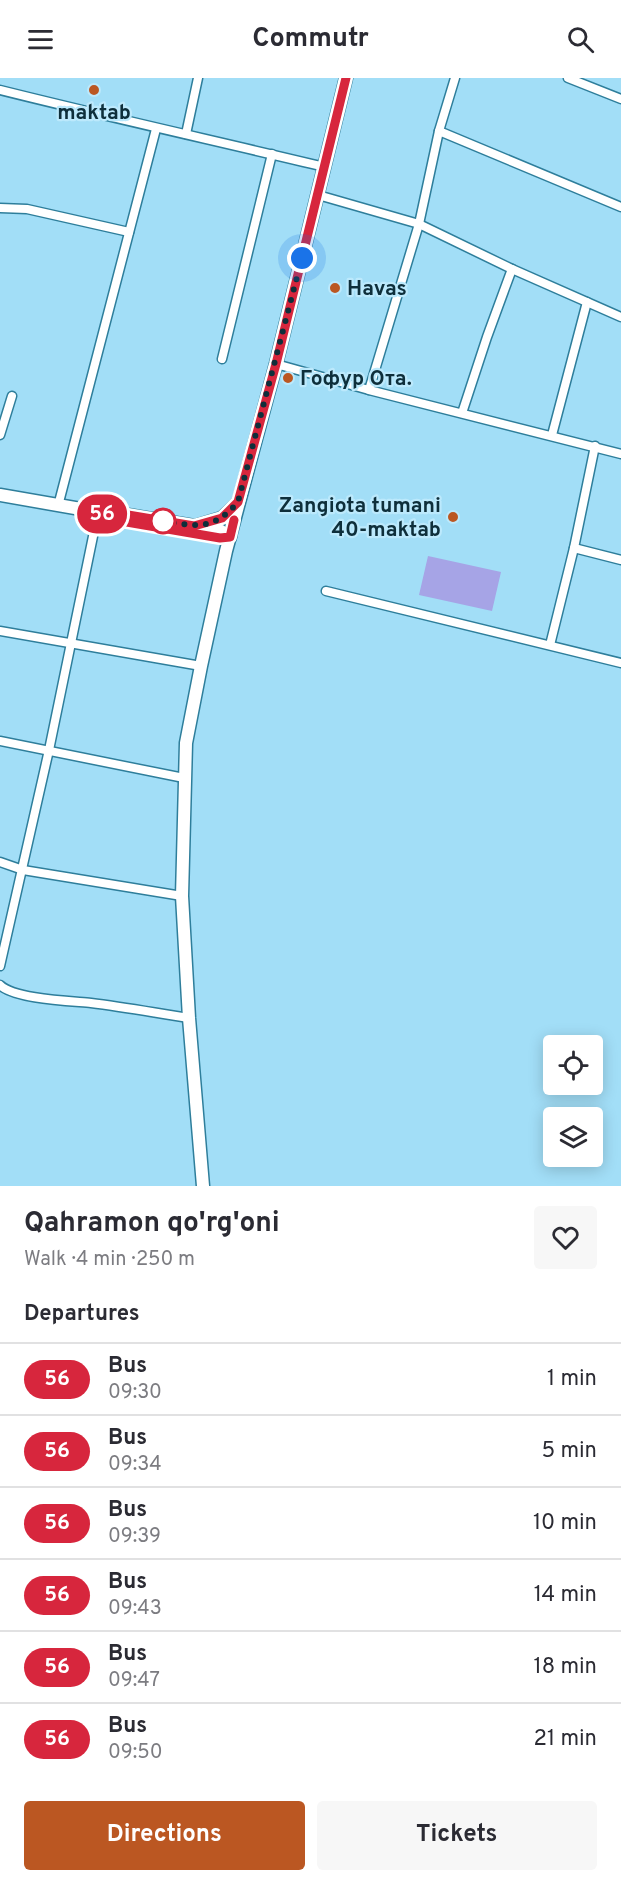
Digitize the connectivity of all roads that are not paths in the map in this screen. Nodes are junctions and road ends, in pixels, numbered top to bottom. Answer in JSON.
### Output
{"nodes":[{"id":1,"x":198,"y":78,"type":"edge"},
{"id":2,"x":346,"y":78,"type":"edge"},
{"id":3,"x":455,"y":78,"type":"edge"},
{"id":4,"x":568,"y":78,"type":"edge"},
{"id":5,"x":0,"y":90,"type":"edge"},
{"id":6,"x":621,"y":99,"type":"edge"},
{"id":7,"x":156,"y":129,"type":"junction"},
{"id":8,"x":440,"y":131,"type":"junction"},
{"id":9,"x":186,"y":134,"type":"junction"},
{"id":10,"x":272,"y":154,"type":"junction"},
{"id":11,"x":325,"y":167,"type":"junction"},
{"id":12,"x":318,"y":195,"type":"junction"},
{"id":13,"x":621,"y":207,"type":"edge"},
{"id":14,"x":0,"y":208,"type":"edge"},
{"id":15,"x":419,"y":225,"type":"junction"},
{"id":16,"x":129,"y":232,"type":"junction"},
{"id":17,"x":512,"y":269,"type":"junction"},
{"id":18,"x":587,"y":302,"type":"junction"},
{"id":19,"x":621,"y":317,"type":"edge"},
{"id":20,"x":222,"y":359,"type":"dead end"},
{"id":21,"x":276,"y":364,"type":"junction"},
{"id":22,"x":369,"y":390,"type":"junction"},
{"id":23,"x":12,"y":396,"type":"dead end"},
{"id":24,"x":462,"y":413,"type":"junction"},
{"id":25,"x":0,"y":435,"type":"edge"},
{"id":26,"x":552,"y":435,"type":"junction"},
{"id":27,"x":595,"y":446,"type":"junction"},
{"id":28,"x":621,"y":454,"type":"edge"},
{"id":29,"x":0,"y":495,"type":"edge"},
{"id":30,"x":238,"y":502,"type":"junction"},
{"id":31,"x":58,"y":506,"type":"junction"},
{"id":32,"x":98,"y":512,"type":"junction"},
{"id":33,"x":194,"y":526,"type":"junction"},
{"id":34,"x":230,"y":537,"type":"junction"},
{"id":35,"x":574,"y":548,"type":"junction"},
{"id":36,"x":621,"y":560,"type":"edge"},
{"id":37,"x":326,"y":591,"type":"dead end"},
{"id":38,"x":0,"y":631,"type":"edge"},
{"id":39,"x":71,"y":643,"type":"junction"},
{"id":40,"x":550,"y":645,"type":"junction"},
{"id":41,"x":621,"y":663,"type":"edge"},
{"id":42,"x":201,"y":666,"type":"junction"},
{"id":43,"x":0,"y":741,"type":"edge"},
{"id":44,"x":49,"y":750,"type":"junction"},
{"id":45,"x":184,"y":778,"type":"junction"},
{"id":46,"x":0,"y":862,"type":"edge"},
{"id":47,"x":23,"y":870,"type":"junction"},
{"id":48,"x":182,"y":896,"type":"junction"},
{"id":49,"x":0,"y":966,"type":"edge"},
{"id":50,"x":0,"y":985,"type":"edge"},
{"id":51,"x":189,"y":1018,"type":"junction"},
{"id":52,"x":203,"y":1186,"type":"edge"}],
"edges":[{"from":1,"to":9,"type":"street"},
{"from":2,"to":11,"type":"main road"},
{"from":3,"to":8,"type":"street"},
{"from":4,"to":6,"type":"street"},
{"from":5,"to":7,"type":"street"},
{"from":7,"to":9,"type":"street"},
{"from":7,"to":16,"type":"street"},
{"from":8,"to":13,"type":"street"},
{"from":8,"to":15,"type":"street"},
{"from":9,"to":10,"type":"street"},
{"from":10,"to":11,"type":"street"},
{"from":10,"to":20,"type":"street"},
{"from":11,"to":12,"type":"main road"},
{"from":12,"to":15,"type":"street"},
{"from":12,"to":21,"type":"main road"},
{"from":14,"to":16,"type":"street"},
{"from":15,"to":17,"type":"street"},
{"from":15,"to":22,"type":"street"},
{"from":16,"to":31,"type":"street"},
{"from":17,"to":18,"type":"street"},
{"from":17,"to":24,"type":"street"},
{"from":18,"to":19,"type":"street"},
{"from":18,"to":26,"type":"street"},
{"from":21,"to":22,"type":"street"},
{"from":21,"to":30,"type":"main road"},
{"from":22,"to":24,"type":"street"},
{"from":23,"to":25,"type":"street"},
{"from":24,"to":26,"type":"street"},
{"from":26,"to":27,"type":"street"},
{"from":27,"to":28,"type":"street"},
{"from":27,"to":35,"type":"street"},
{"from":29,"to":31,"type":"main road"},
{"from":30,"to":33,"type":"main road"},
{"from":30,"to":34,"type":"main road"},
{"from":31,"to":32,"type":"main road"},
{"from":32,"to":33,"type":"main road"},
{"from":32,"to":34,"type":"main road"},
{"from":32,"to":39,"type":"street"},
{"from":33,"to":34,"type":"main road"},
{"from":34,"to":42,"type":"main road"},
{"from":35,"to":36,"type":"street"},
{"from":35,"to":40,"type":"street"},
{"from":37,"to":40,"type":"street"},
{"from":38,"to":39,"type":"street"},
{"from":39,"to":42,"type":"street"},
{"from":39,"to":44,"type":"street"},
{"from":40,"to":41,"type":"street"},
{"from":42,"to":45,"type":"main road"},
{"from":43,"to":44,"type":"street"},
{"from":44,"to":45,"type":"street"},
{"from":44,"to":47,"type":"street"},
{"from":45,"to":48,"type":"main road"},
{"from":46,"to":47,"type":"street"},
{"from":47,"to":48,"type":"street"},
{"from":47,"to":49,"type":"street"},
{"from":48,"to":51,"type":"main road"},
{"from":50,"to":51,"type":"street"},
{"from":51,"to":52,"type":"main road"}]}
